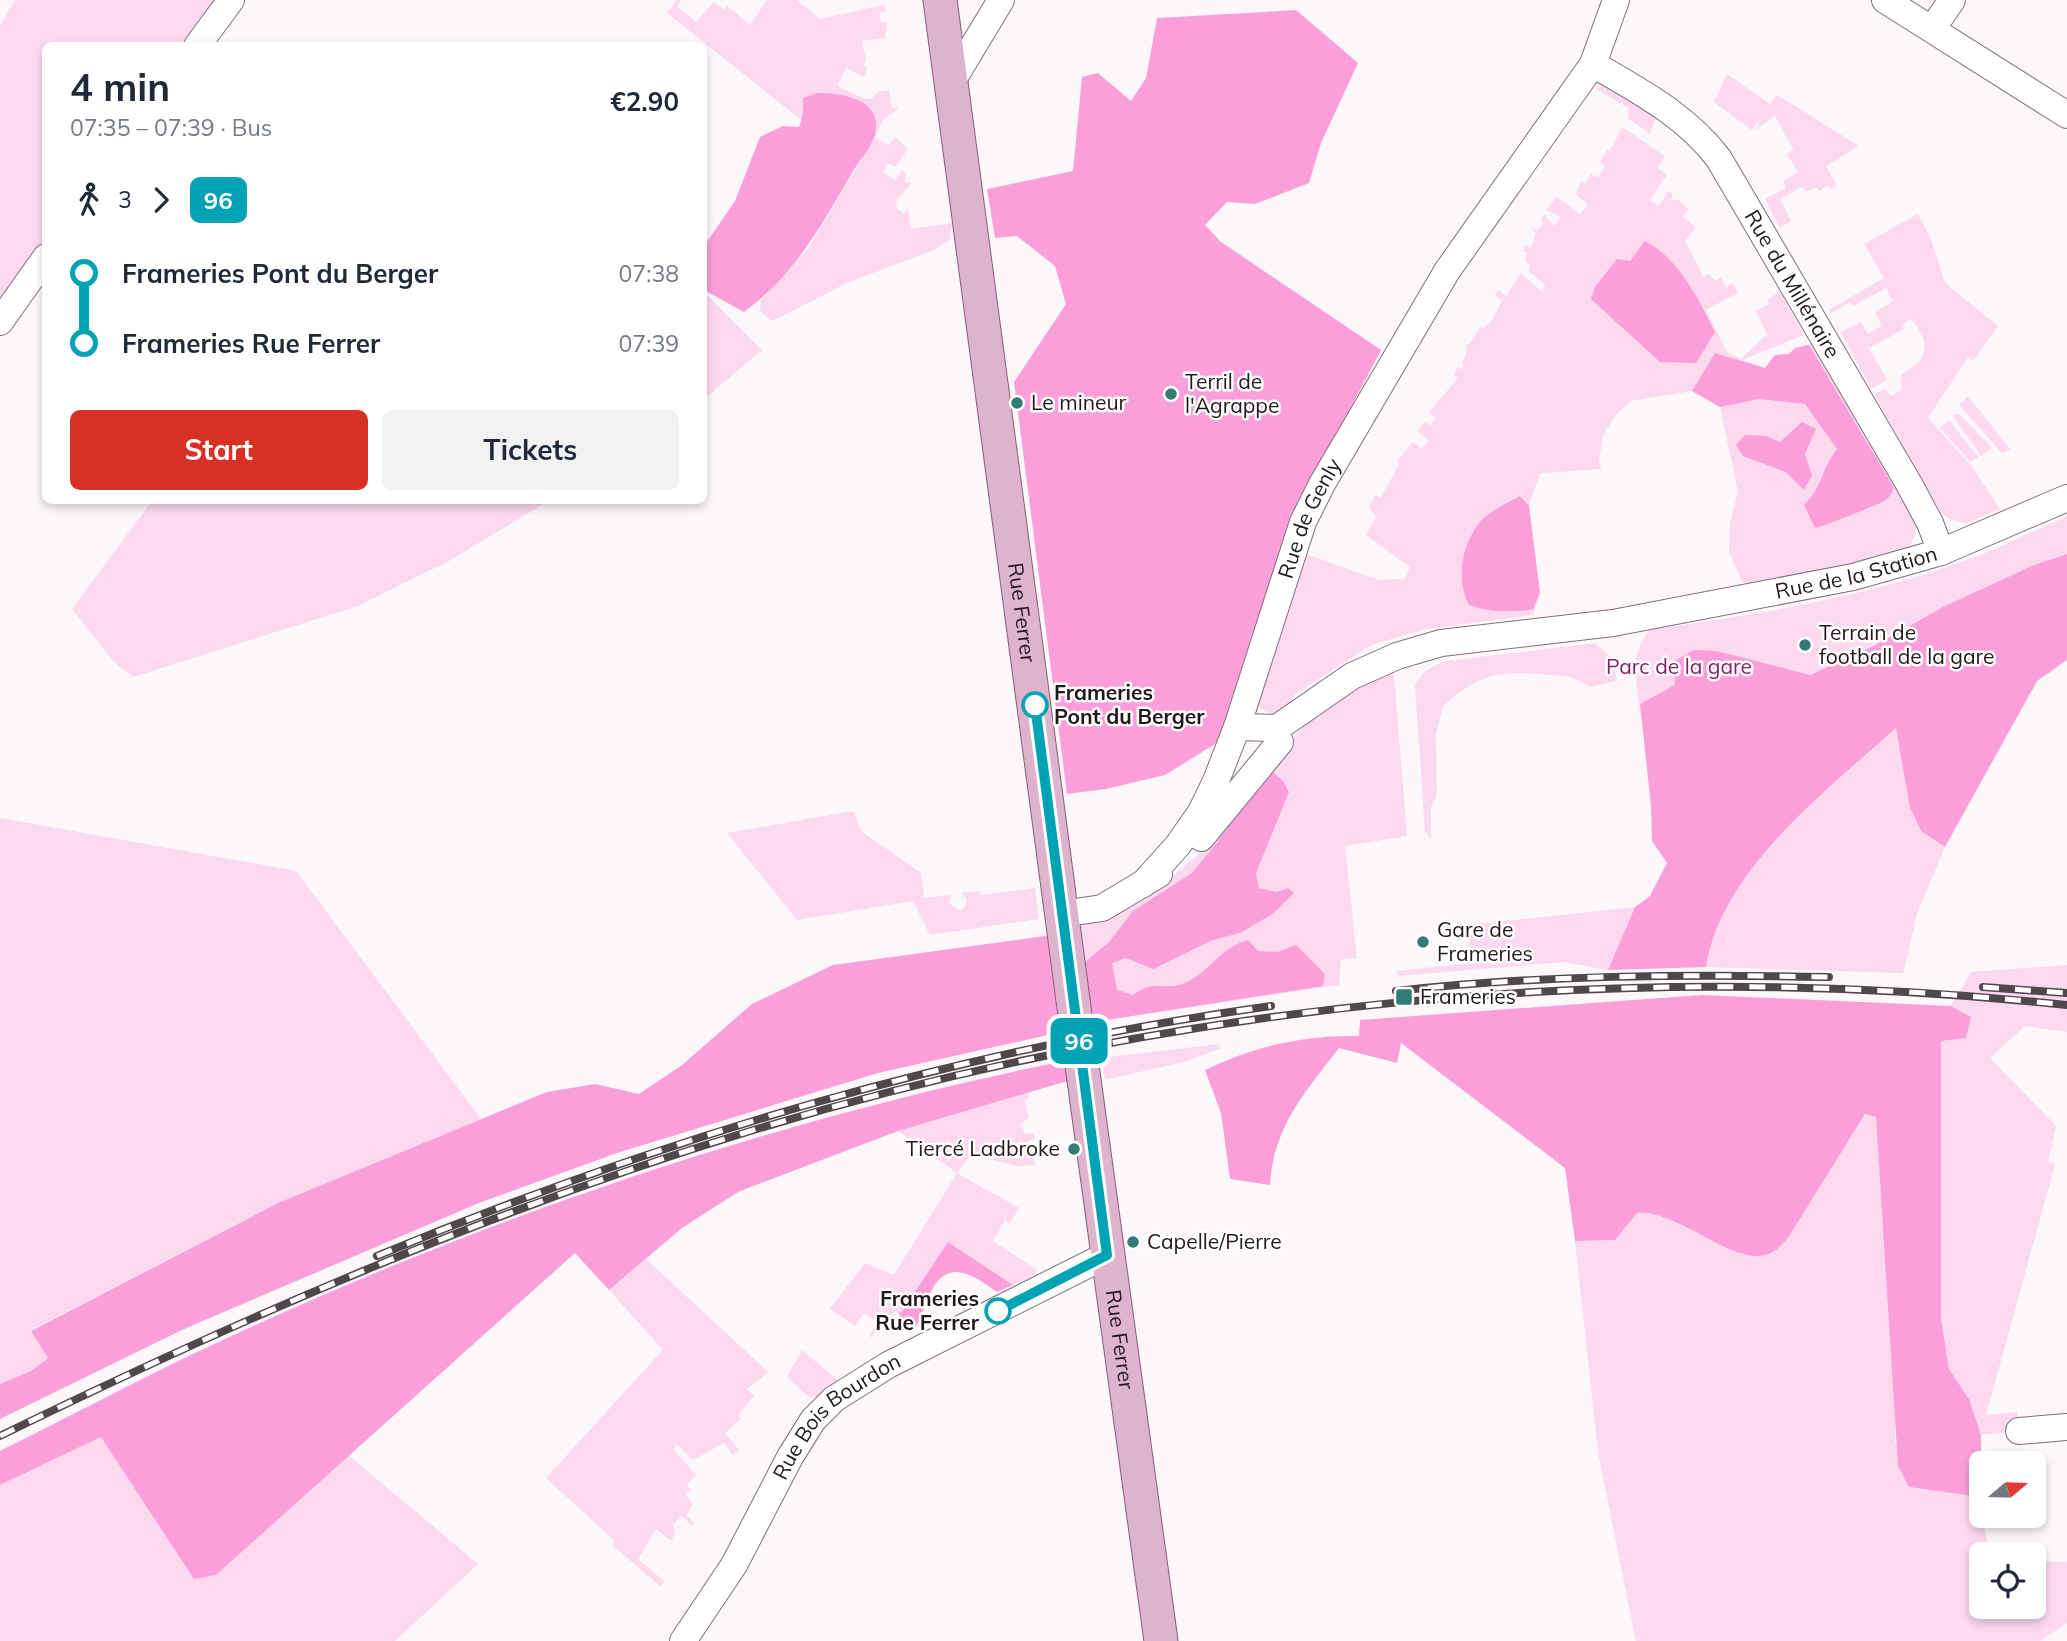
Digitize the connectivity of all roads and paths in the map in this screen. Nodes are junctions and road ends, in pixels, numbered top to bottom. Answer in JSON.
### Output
{"nodes":[{"id":1,"x":231,"y":0,"type":"edge"},
{"id":2,"x":940,"y":0,"type":"edge"},
{"id":3,"x":1001,"y":0,"type":"edge"},
{"id":4,"x":1616,"y":0,"type":"edge"},
{"id":5,"x":1885,"y":0,"type":"edge"},
{"id":6,"x":1952,"y":0,"type":"edge"},
{"id":7,"x":1932,"y":29,"type":"junction"},
{"id":8,"x":200,"y":42,"type":"edge"},
{"id":9,"x":1593,"y":64,"type":"junction"},
{"id":10,"x":951,"y":83,"type":"junction"},
{"id":11,"x":2067,"y":115,"type":"edge"},
{"id":12,"x":42,"y":263,"type":"edge"},
{"id":13,"x":0,"y":322,"type":"edge"},
{"id":14,"x":2067,"y":498,"type":"edge"},
{"id":15,"x":1941,"y":552,"type":"junction"},
{"id":16,"x":1320,"y":697,"type":"junction"},
{"id":17,"x":1233,"y":739,"type":"junction"},
{"id":18,"x":1280,"y":742,"type":"junction"},
{"id":19,"x":1143,"y":884,"type":"junction"},
{"id":20,"x":1062,"y":914,"type":"junction"},
{"id":21,"x":1107,"y":1255,"type":"junction"},
{"id":22,"x":2067,"y":1427,"type":"edge"},
{"id":23,"x":2019,"y":1431,"type":"dead end"},
{"id":24,"x":683,"y":1641,"type":"edge"},
{"id":25,"x":1161,"y":1641,"type":"edge"}],
"edges":[{"from":1,"to":8,"type":"street"},
{"from":2,"to":10,"type":"main road","name":"Rue Ferrer"},
{"from":3,"to":10,"type":"street"},
{"from":4,"to":9,"type":"street","name":"Rue de Genly"},
{"from":5,"to":7,"type":"street"},
{"from":6,"to":7,"type":"street"},
{"from":7,"to":11,"type":"street"},
{"from":9,"to":15,"type":"street","name":"Rue du Millénaire"},
{"from":9,"to":17,"type":"street","name":"Rue de Genly"},
{"from":10,"to":20,"type":"main road","name":"Rue Ferrer"},
{"from":12,"to":13,"type":"street"},
{"from":14,"to":15,"type":"street","name":"Rue de la Station"},
{"from":15,"to":16,"type":"street","name":"Rue de la Station"},
{"from":16,"to":17,"type":"street"},
{"from":16,"to":18,"type":"street"},
{"from":17,"to":18,"type":"street"},
{"from":17,"to":19,"type":"street","name":"Rue de Genly"},
{"from":18,"to":19,"type":"street"},
{"from":19,"to":20,"type":"street"},
{"from":20,"to":21,"type":"main road","name":"Rue Ferrer","bridge":true},
{"from":21,"to":24,"type":"street","name":"Rue Bois Bourdon"},
{"from":21,"to":25,"type":"main road","name":"Rue Ferrer"},
{"from":22,"to":23,"type":"street"}]}
